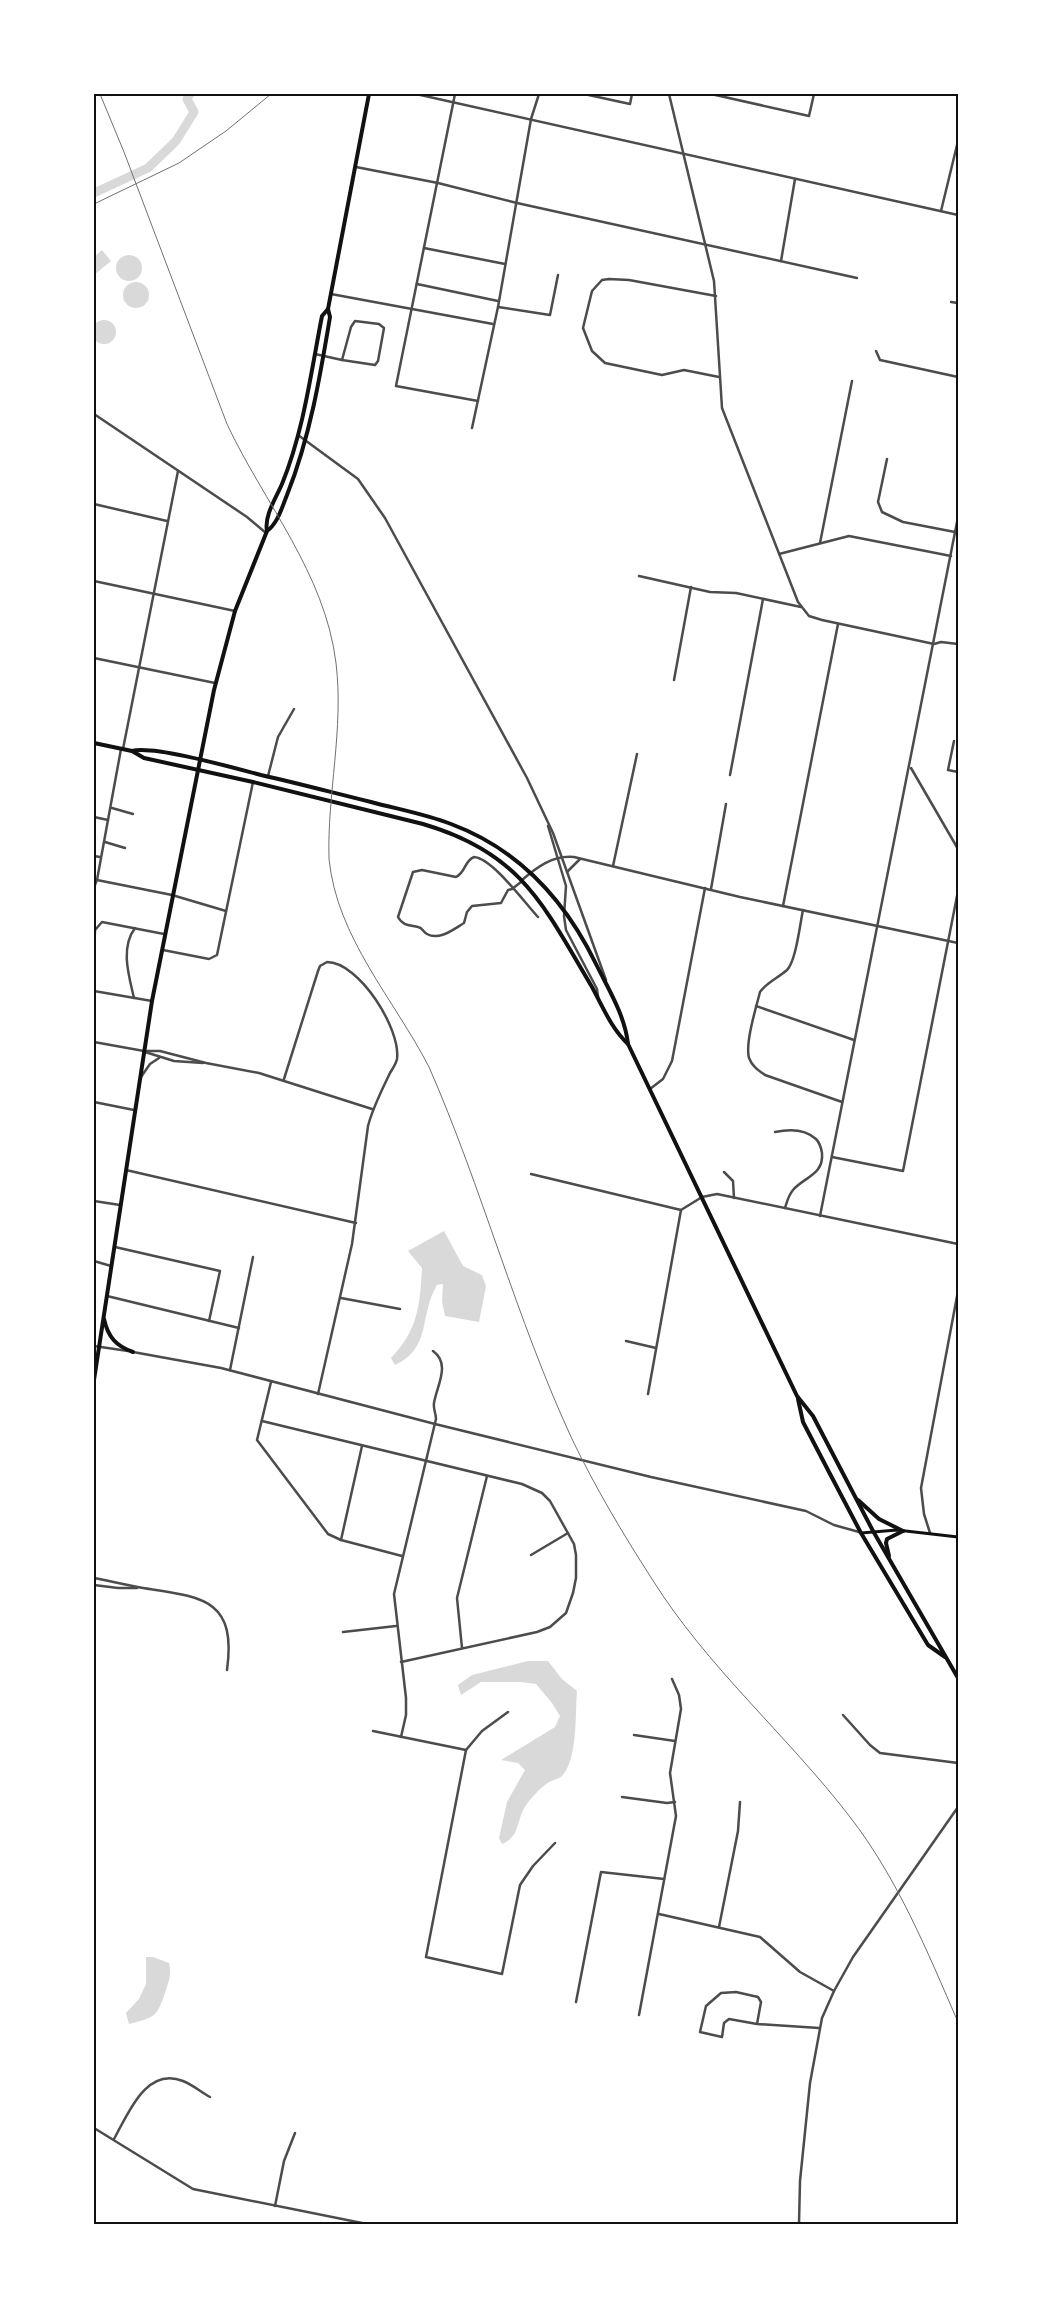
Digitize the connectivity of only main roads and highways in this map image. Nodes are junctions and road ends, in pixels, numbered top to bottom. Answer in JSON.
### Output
{"nodes":[{"id":1,"x":369,"y":94,"type":"edge"},
{"id":2,"x":328,"y":309,"type":"junction"},
{"id":3,"x":267,"y":532,"type":"junction"},
{"id":4,"x":94,"y":743,"type":"edge"},
{"id":5,"x":132,"y":751,"type":"junction"},
{"id":6,"x":200,"y":760,"type":"junction"},
{"id":7,"x":198,"y":769,"type":"junction"},
{"id":8,"x":628,"y":1044,"type":"junction"},
{"id":9,"x":104,"y":1315,"type":"junction"},
{"id":10,"x":96,"y":1346,"type":"edge"},
{"id":11,"x":133,"y":1352,"type":"road end"},
{"id":12,"x":94,"y":1380,"type":"edge"},
{"id":13,"x":797,"y":1396,"type":"junction"},
{"id":14,"x":854,"y":1495,"type":"junction"},
{"id":15,"x":873,"y":1531,"type":"junction"},
{"id":16,"x":903,"y":1531,"type":"junction"},
{"id":17,"x":861,"y":1533,"type":"junction"},
{"id":18,"x":958,"y":1537,"type":"edge"},
{"id":19,"x":891,"y":1563,"type":"junction"},
{"id":20,"x":946,"y":1659,"type":"junction"},
{"id":21,"x":958,"y":1678,"type":"edge"}],
"edges":[{"from":1,"to":2,"type":"main road"},
{"from":2,"to":3,"type":"main road"},
{"from":2,"to":3,"type":"main road"},
{"from":3,"to":6,"type":"main road"},
{"from":4,"to":5,"type":"main road"},
{"from":5,"to":6,"type":"main road"},
{"from":5,"to":7,"type":"main road"},
{"from":6,"to":7,"type":"main road"},
{"from":6,"to":8,"type":"main road"},
{"from":7,"to":8,"type":"main road"},
{"from":7,"to":9,"type":"main road"},
{"from":8,"to":13,"type":"main road"},
{"from":9,"to":10,"type":"main road"},
{"from":9,"to":11,"type":"main road"},
{"from":10,"to":12,"type":"main road"},
{"from":13,"to":14,"type":"main road"},
{"from":13,"to":17,"type":"main road"},
{"from":14,"to":15,"type":"main road"},
{"from":14,"to":16,"type":"main road"},
{"from":15,"to":16,"type":"main road"},
{"from":15,"to":17,"type":"main road"},
{"from":15,"to":19,"type":"main road"},
{"from":16,"to":18,"type":"main road"},
{"from":16,"to":19,"type":"main road"},
{"from":17,"to":20,"type":"main road"},
{"from":19,"to":20,"type":"main road"},
{"from":20,"to":21,"type":"main road"}]}
